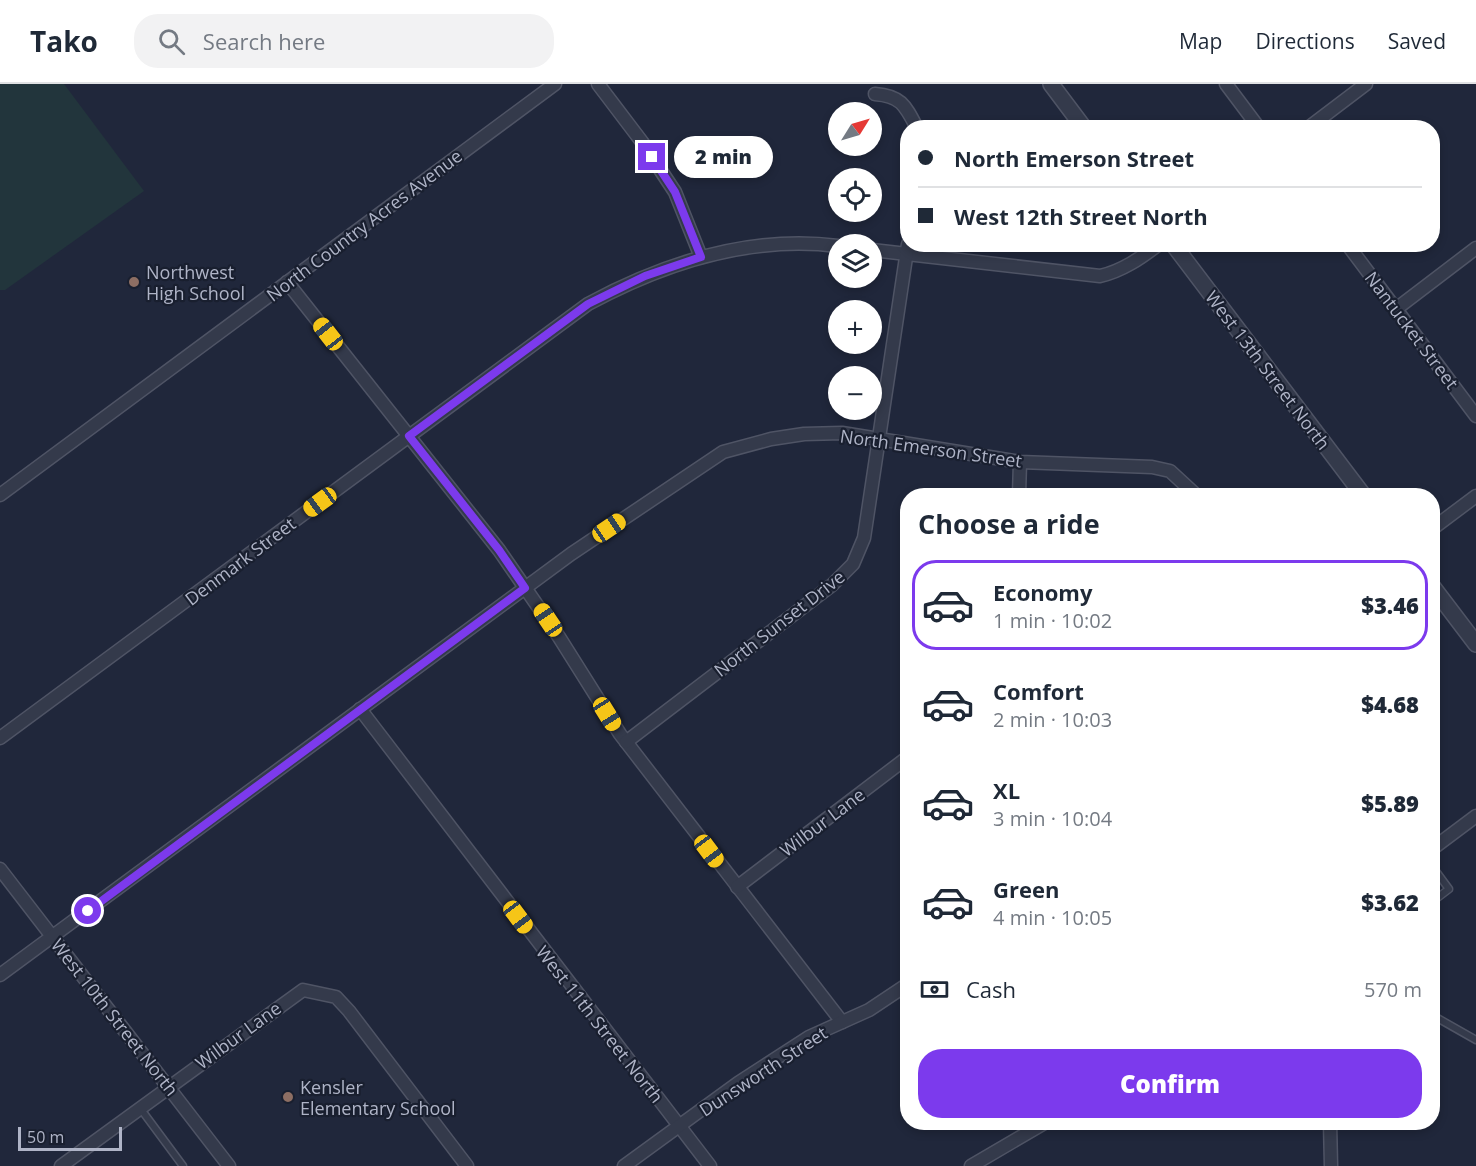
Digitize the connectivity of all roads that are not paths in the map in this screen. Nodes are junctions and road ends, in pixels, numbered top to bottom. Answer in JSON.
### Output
{"nodes":[{"id":1,"x":555,"y":84,"type":"edge"},
{"id":2,"x":598,"y":84,"type":"edge"},
{"id":3,"x":1051,"y":84,"type":"edge"},
{"id":4,"x":1226,"y":84,"type":"edge"},
{"id":5,"x":1366,"y":84,"type":"edge"},
{"id":6,"x":875,"y":94,"type":"dead end"},
{"id":7,"x":913,"y":120,"type":"edge"},
{"id":8,"x":1078,"y":120,"type":"edge"},
{"id":9,"x":1253,"y":120,"type":"edge"},
{"id":10,"x":1319,"y":120,"type":"edge"},
{"id":11,"x":828,"y":245,"type":"edge"},
{"id":12,"x":1476,"y":248,"type":"edge"},
{"id":13,"x":900,"y":249,"type":"edge"},
{"id":14,"x":882,"y":250,"type":"edge"},
{"id":15,"x":908,"y":252,"type":"edge"},
{"id":16,"x":929,"y":252,"type":"edge"},
{"id":17,"x":1148,"y":252,"type":"edge"},
{"id":18,"x":1179,"y":252,"type":"edge"},
{"id":19,"x":1353,"y":252,"type":"edge"},
{"id":20,"x":701,"y":257,"type":"junction"},
{"id":21,"x":287,"y":282,"type":"junction"},
{"id":22,"x":1396,"y":309,"type":"junction"},
{"id":23,"x":1476,"y":416,"type":"edge"},
{"id":24,"x":409,"y":436,"type":"junction"},
{"id":25,"x":879,"y":438,"type":"junction"},
{"id":26,"x":1020,"y":462,"type":"junction"},
{"id":27,"x":1019,"y":488,"type":"edge"},
{"id":28,"x":1188,"y":488,"type":"edge"},
{"id":29,"x":1358,"y":488,"type":"edge"},
{"id":30,"x":0,"y":495,"type":"edge"},
{"id":31,"x":1476,"y":496,"type":"edge"},
{"id":32,"x":1440,"y":524,"type":"edge"},
{"id":33,"x":525,"y":588,"type":"junction"},
{"id":34,"x":1440,"y":599,"type":"edge"},
{"id":35,"x":1476,"y":644,"type":"edge"},
{"id":36,"x":360,"y":709,"type":"junction"},
{"id":37,"x":0,"y":738,"type":"edge"},
{"id":38,"x":626,"y":742,"type":"junction"},
{"id":39,"x":900,"y":763,"type":"edge"},
{"id":40,"x":1476,"y":816,"type":"edge"},
{"id":41,"x":1440,"y":843,"type":"edge"},
{"id":42,"x":0,"y":869,"type":"edge"},
{"id":43,"x":1440,"y":877,"type":"edge"},
{"id":44,"x":737,"y":887,"type":"junction"},
{"id":45,"x":1440,"y":896,"type":"edge"},
{"id":46,"x":52,"y":937,"type":"junction"},
{"id":47,"x":0,"y":975,"type":"edge"},
{"id":48,"x":900,"y":989,"type":"edge"},
{"id":49,"x":1440,"y":1020,"type":"edge"},
{"id":50,"x":842,"y":1022,"type":"junction"},
{"id":51,"x":1476,"y":1040,"type":"edge"},
{"id":52,"x":168,"y":1087,"type":"junction"},
{"id":53,"x":140,"y":1107,"type":"junction"},
{"id":54,"x":679,"y":1126,"type":"junction"},
{"id":55,"x":1032,"y":1130,"type":"edge"},
{"id":56,"x":1330,"y":1130,"type":"edge"},
{"id":57,"x":61,"y":1166,"type":"edge"},
{"id":58,"x":183,"y":1166,"type":"edge"},
{"id":59,"x":229,"y":1166,"type":"edge"},
{"id":60,"x":467,"y":1166,"type":"edge"},
{"id":61,"x":624,"y":1166,"type":"edge"},
{"id":62,"x":710,"y":1166,"type":"edge"},
{"id":63,"x":971,"y":1166,"type":"edge"},
{"id":64,"x":1331,"y":1166,"type":"edge"}],
"edges":[{"from":1,"to":21,"type":"street","name":"North Country Acres Avenue"},
{"from":2,"to":20,"type":"street"},
{"from":3,"to":8,"type":"street"},
{"from":4,"to":9,"type":"street"},
{"from":5,"to":10,"type":"street"},
{"from":6,"to":7,"type":"street"},
{"from":11,"to":20,"type":"street","name":"Denmark Street"},
{"from":12,"to":22,"type":"street"},
{"from":13,"to":14,"type":"street"},
{"from":15,"to":25,"type":"street","name":"North Sunset Drive"},
{"from":16,"to":17,"type":"street"},
{"from":18,"to":29,"type":"street","name":"West 13th Street North"},
{"from":19,"to":22,"type":"street","name":"Nantucket Street"},
{"from":20,"to":24,"type":"street","name":"Denmark Street"},
{"from":21,"to":24,"type":"street"},
{"from":21,"to":30,"type":"street","name":"North Country Acres Avenue"},
{"from":22,"to":23,"type":"street","name":"Nantucket Street"},
{"from":24,"to":33,"type":"street"},
{"from":24,"to":37,"type":"street","name":"Denmark Street"},
{"from":25,"to":26,"type":"street","name":"North Emerson Street"},
{"from":25,"to":33,"type":"street","name":"North Emerson Street"},
{"from":25,"to":38,"type":"street","name":"North Sunset Drive"},
{"from":26,"to":27,"type":"street"},
{"from":26,"to":28,"type":"street","name":"North Emerson Street"},
{"from":31,"to":32,"type":"street"},
{"from":33,"to":36,"type":"street","name":"North Emerson Street"},
{"from":33,"to":38,"type":"street"},
{"from":34,"to":35,"type":"street"},
{"from":36,"to":46,"type":"street","name":"North Emerson Street"},
{"from":36,"to":54,"type":"street","name":"West 11th Street North"},
{"from":38,"to":44,"type":"street"},
{"from":39,"to":44,"type":"street","name":"Wilbur Lane"},
{"from":40,"to":41,"type":"street"},
{"from":42,"to":46,"type":"street","name":"West 10th Street North"},
{"from":43,"to":45,"type":"lane"},
{"from":44,"to":50,"type":"street"},
{"from":46,"to":47,"type":"street","name":"North Emerson Street"},
{"from":46,"to":52,"type":"street","name":"West 10th Street North"},
{"from":48,"to":50,"type":"street","name":"Dunsworth Street"},
{"from":49,"to":51,"type":"lane"},
{"from":50,"to":54,"type":"street","name":"Dunsworth Street"},
{"from":52,"to":53,"type":"street","name":"Wilbur Lane"},
{"from":52,"to":59,"type":"street","name":"West 10th Street North"},
{"from":52,"to":60,"type":"street","name":"Wilbur Lane"},
{"from":53,"to":57,"type":"street","name":"Wilbur Lane"},
{"from":53,"to":58,"type":"lane"},
{"from":54,"to":61,"type":"street","name":"Dunsworth Street"},
{"from":54,"to":62,"type":"street","name":"West 11th Street North"},
{"from":55,"to":63,"type":"street"},
{"from":56,"to":64,"type":"street"}]}
